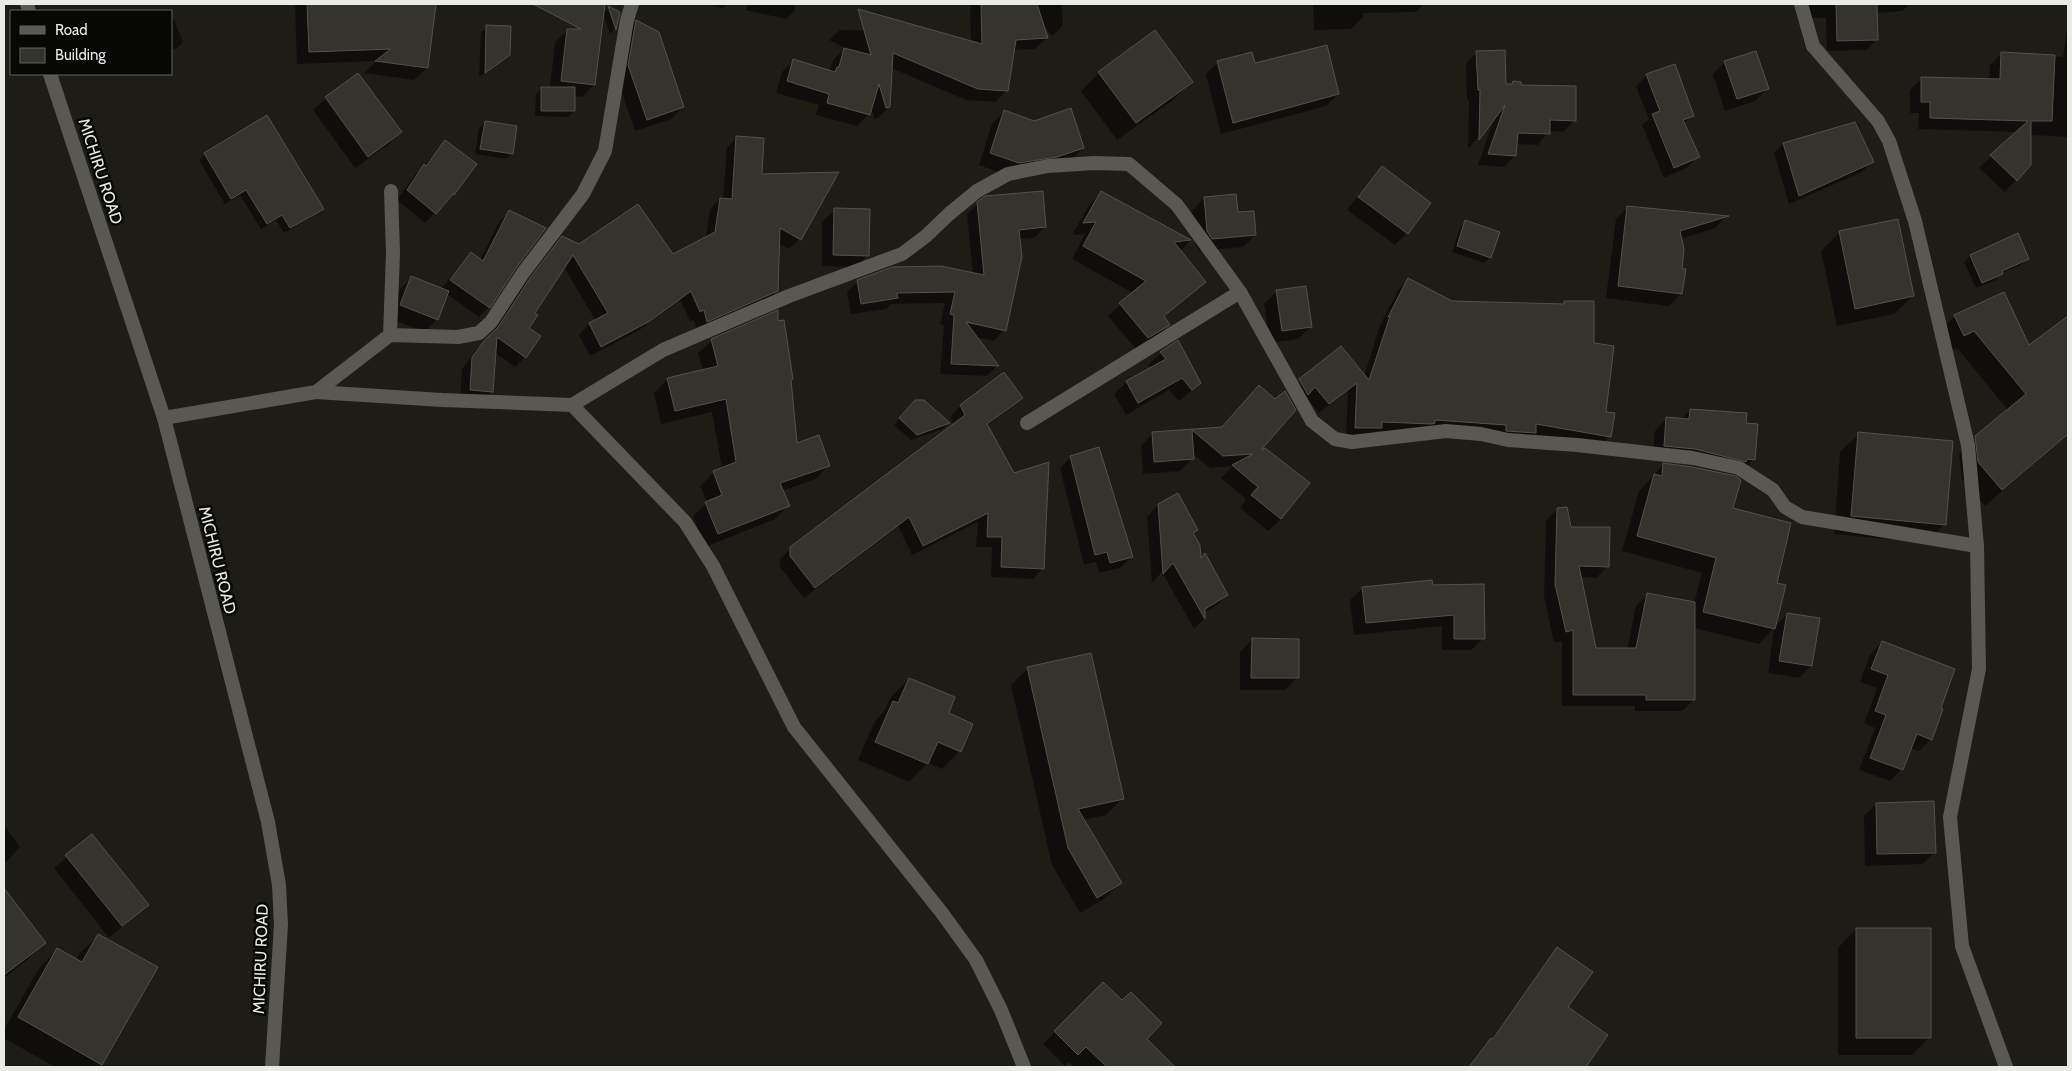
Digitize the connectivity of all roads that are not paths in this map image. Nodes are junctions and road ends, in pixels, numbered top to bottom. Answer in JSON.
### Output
{"nodes":[{"id":1,"x":632,"y":4,"type":"edge"},
{"id":2,"x":1800,"y":4,"type":"edge"},
{"id":3,"x":50,"y":75,"type":"edge"},
{"id":4,"x":391,"y":191,"type":"dead end"},
{"id":5,"x":1240,"y":292,"type":"junction"},
{"id":6,"x":390,"y":336,"type":"junction"},
{"id":7,"x":316,"y":392,"type":"junction"},
{"id":8,"x":572,"y":405,"type":"junction"},
{"id":9,"x":164,"y":418,"type":"junction"},
{"id":10,"x":1027,"y":423,"type":"dead end"},
{"id":11,"x":1977,"y":546,"type":"junction"},
{"id":12,"x":272,"y":1067,"type":"edge"},
{"id":13,"x":1024,"y":1067,"type":"edge"},
{"id":14,"x":2006,"y":1067,"type":"edge"}],
"edges":[{"from":1,"to":6,"type":"street"},
{"from":2,"to":11,"type":"street"},
{"from":3,"to":9,"type":"street","name":"MICHIRU ROAD"},
{"from":4,"to":6,"type":"street"},
{"from":5,"to":8,"type":"street"},
{"from":5,"to":10,"type":"street"},
{"from":5,"to":11,"type":"street"},
{"from":6,"to":7,"type":"street"},
{"from":7,"to":8,"type":"street"},
{"from":7,"to":9,"type":"street"},
{"from":8,"to":13,"type":"street"},
{"from":9,"to":12,"type":"street","name":"MICHIRU ROAD"},
{"from":11,"to":14,"type":"street"}]}
